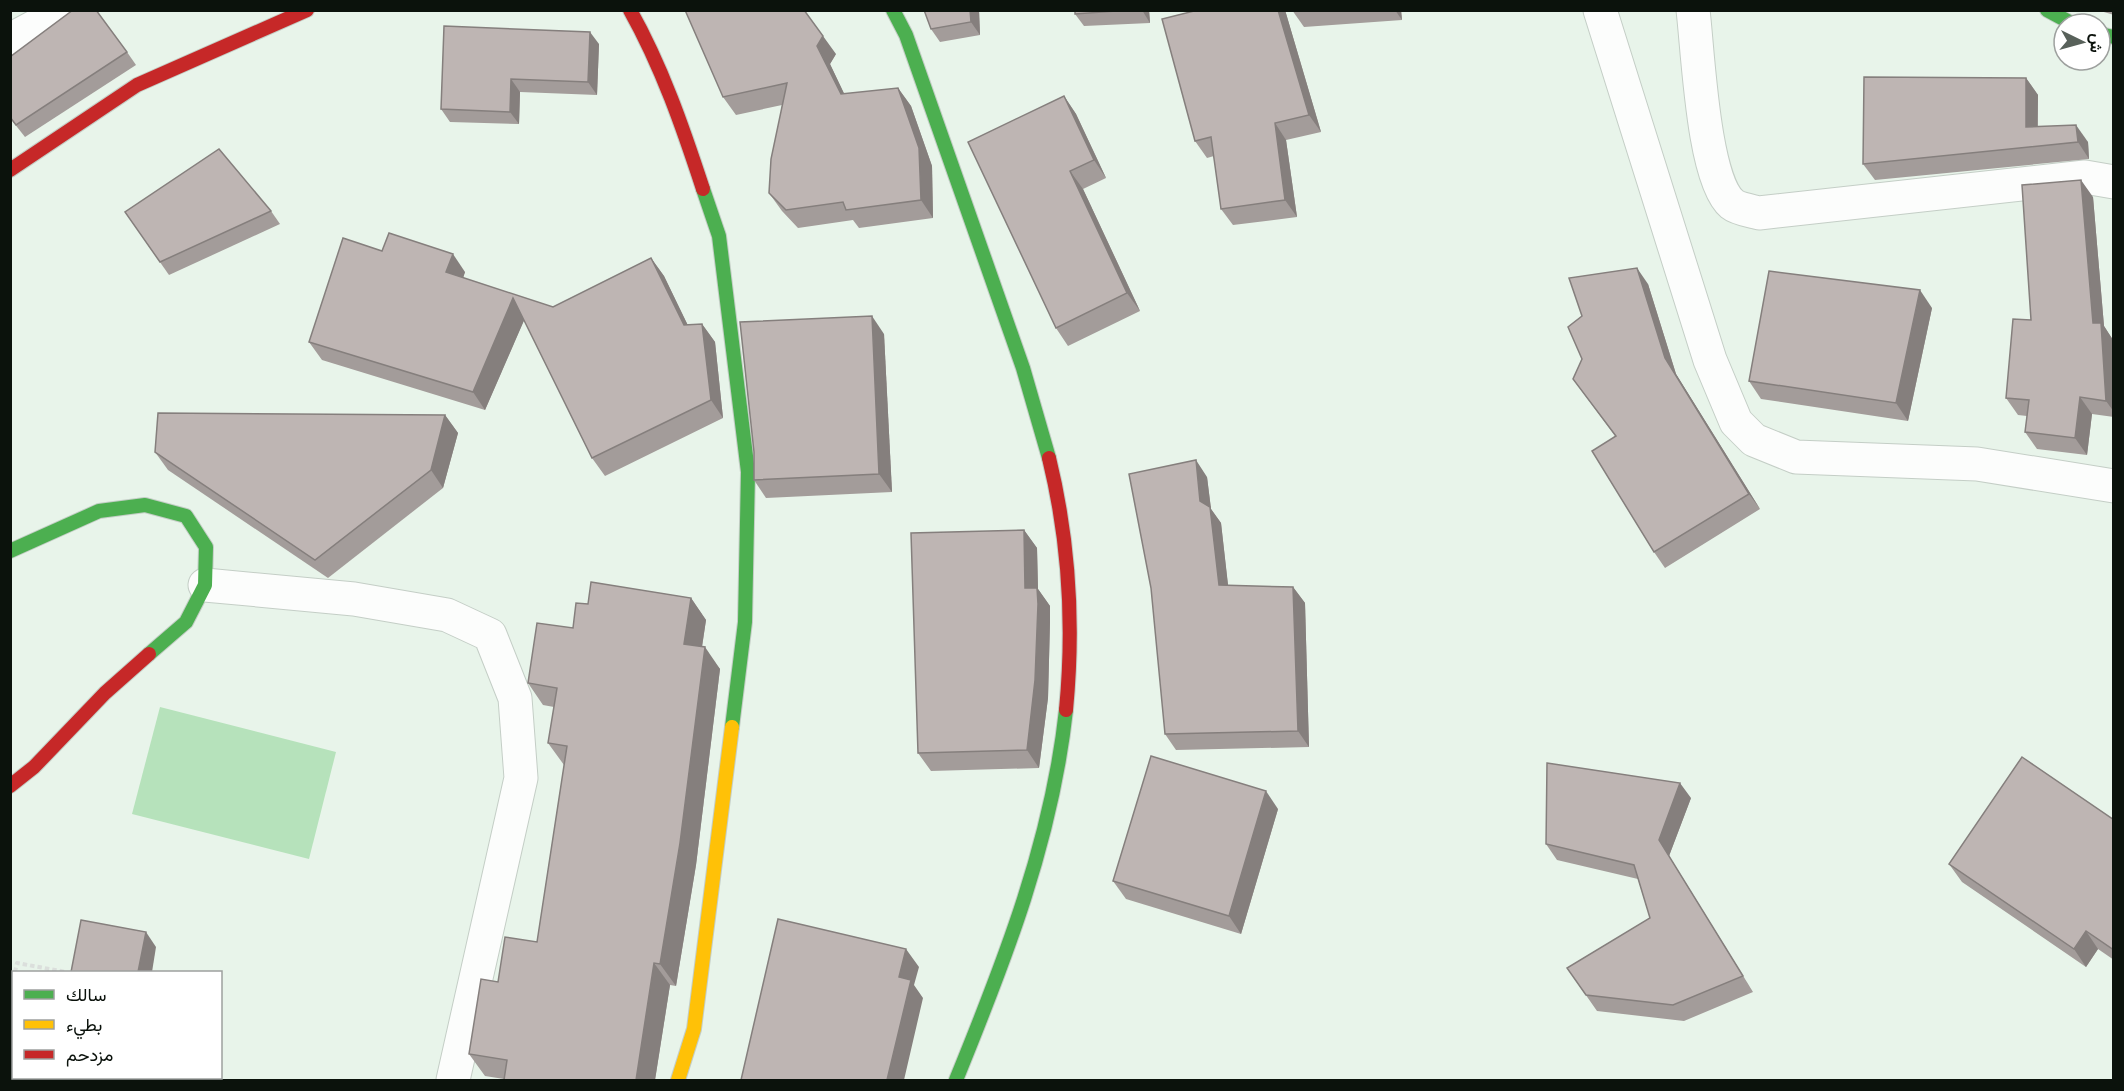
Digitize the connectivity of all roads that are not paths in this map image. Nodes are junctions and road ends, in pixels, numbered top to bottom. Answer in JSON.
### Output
{"nodes":[{"id":1,"x":66,"y":10,"type":"edge"},
{"id":2,"x":307,"y":10,"type":"edge"},
{"id":3,"x":630,"y":10,"type":"edge"},
{"id":4,"x":893,"y":10,"type":"edge"},
{"id":5,"x":1600,"y":10,"type":"edge"},
{"id":6,"x":1693,"y":10,"type":"edge"},
{"id":7,"x":10,"y":40,"type":"edge"},
{"id":8,"x":10,"y":170,"type":"edge"},
{"id":9,"x":2114,"y":182,"type":"edge"},
{"id":10,"x":2114,"y":486,"type":"edge"},
{"id":11,"x":10,"y":551,"type":"edge"},
{"id":12,"x":205,"y":585,"type":"junction"},
{"id":13,"x":10,"y":786,"type":"edge"},
{"id":14,"x":453,"y":1080,"type":"edge"},
{"id":15,"x":678,"y":1080,"type":"edge"},
{"id":16,"x":956,"y":1080,"type":"edge"}],
"edges":[{"from":1,"to":7,"type":"street"},
{"from":2,"to":8,"type":"street"},
{"from":3,"to":15,"type":"street"},
{"from":4,"to":16,"type":"street"},
{"from":5,"to":10,"type":"street"},
{"from":6,"to":9,"type":"street"},
{"from":11,"to":12,"type":"street"},
{"from":12,"to":13,"type":"street"},
{"from":12,"to":14,"type":"street"}]}
